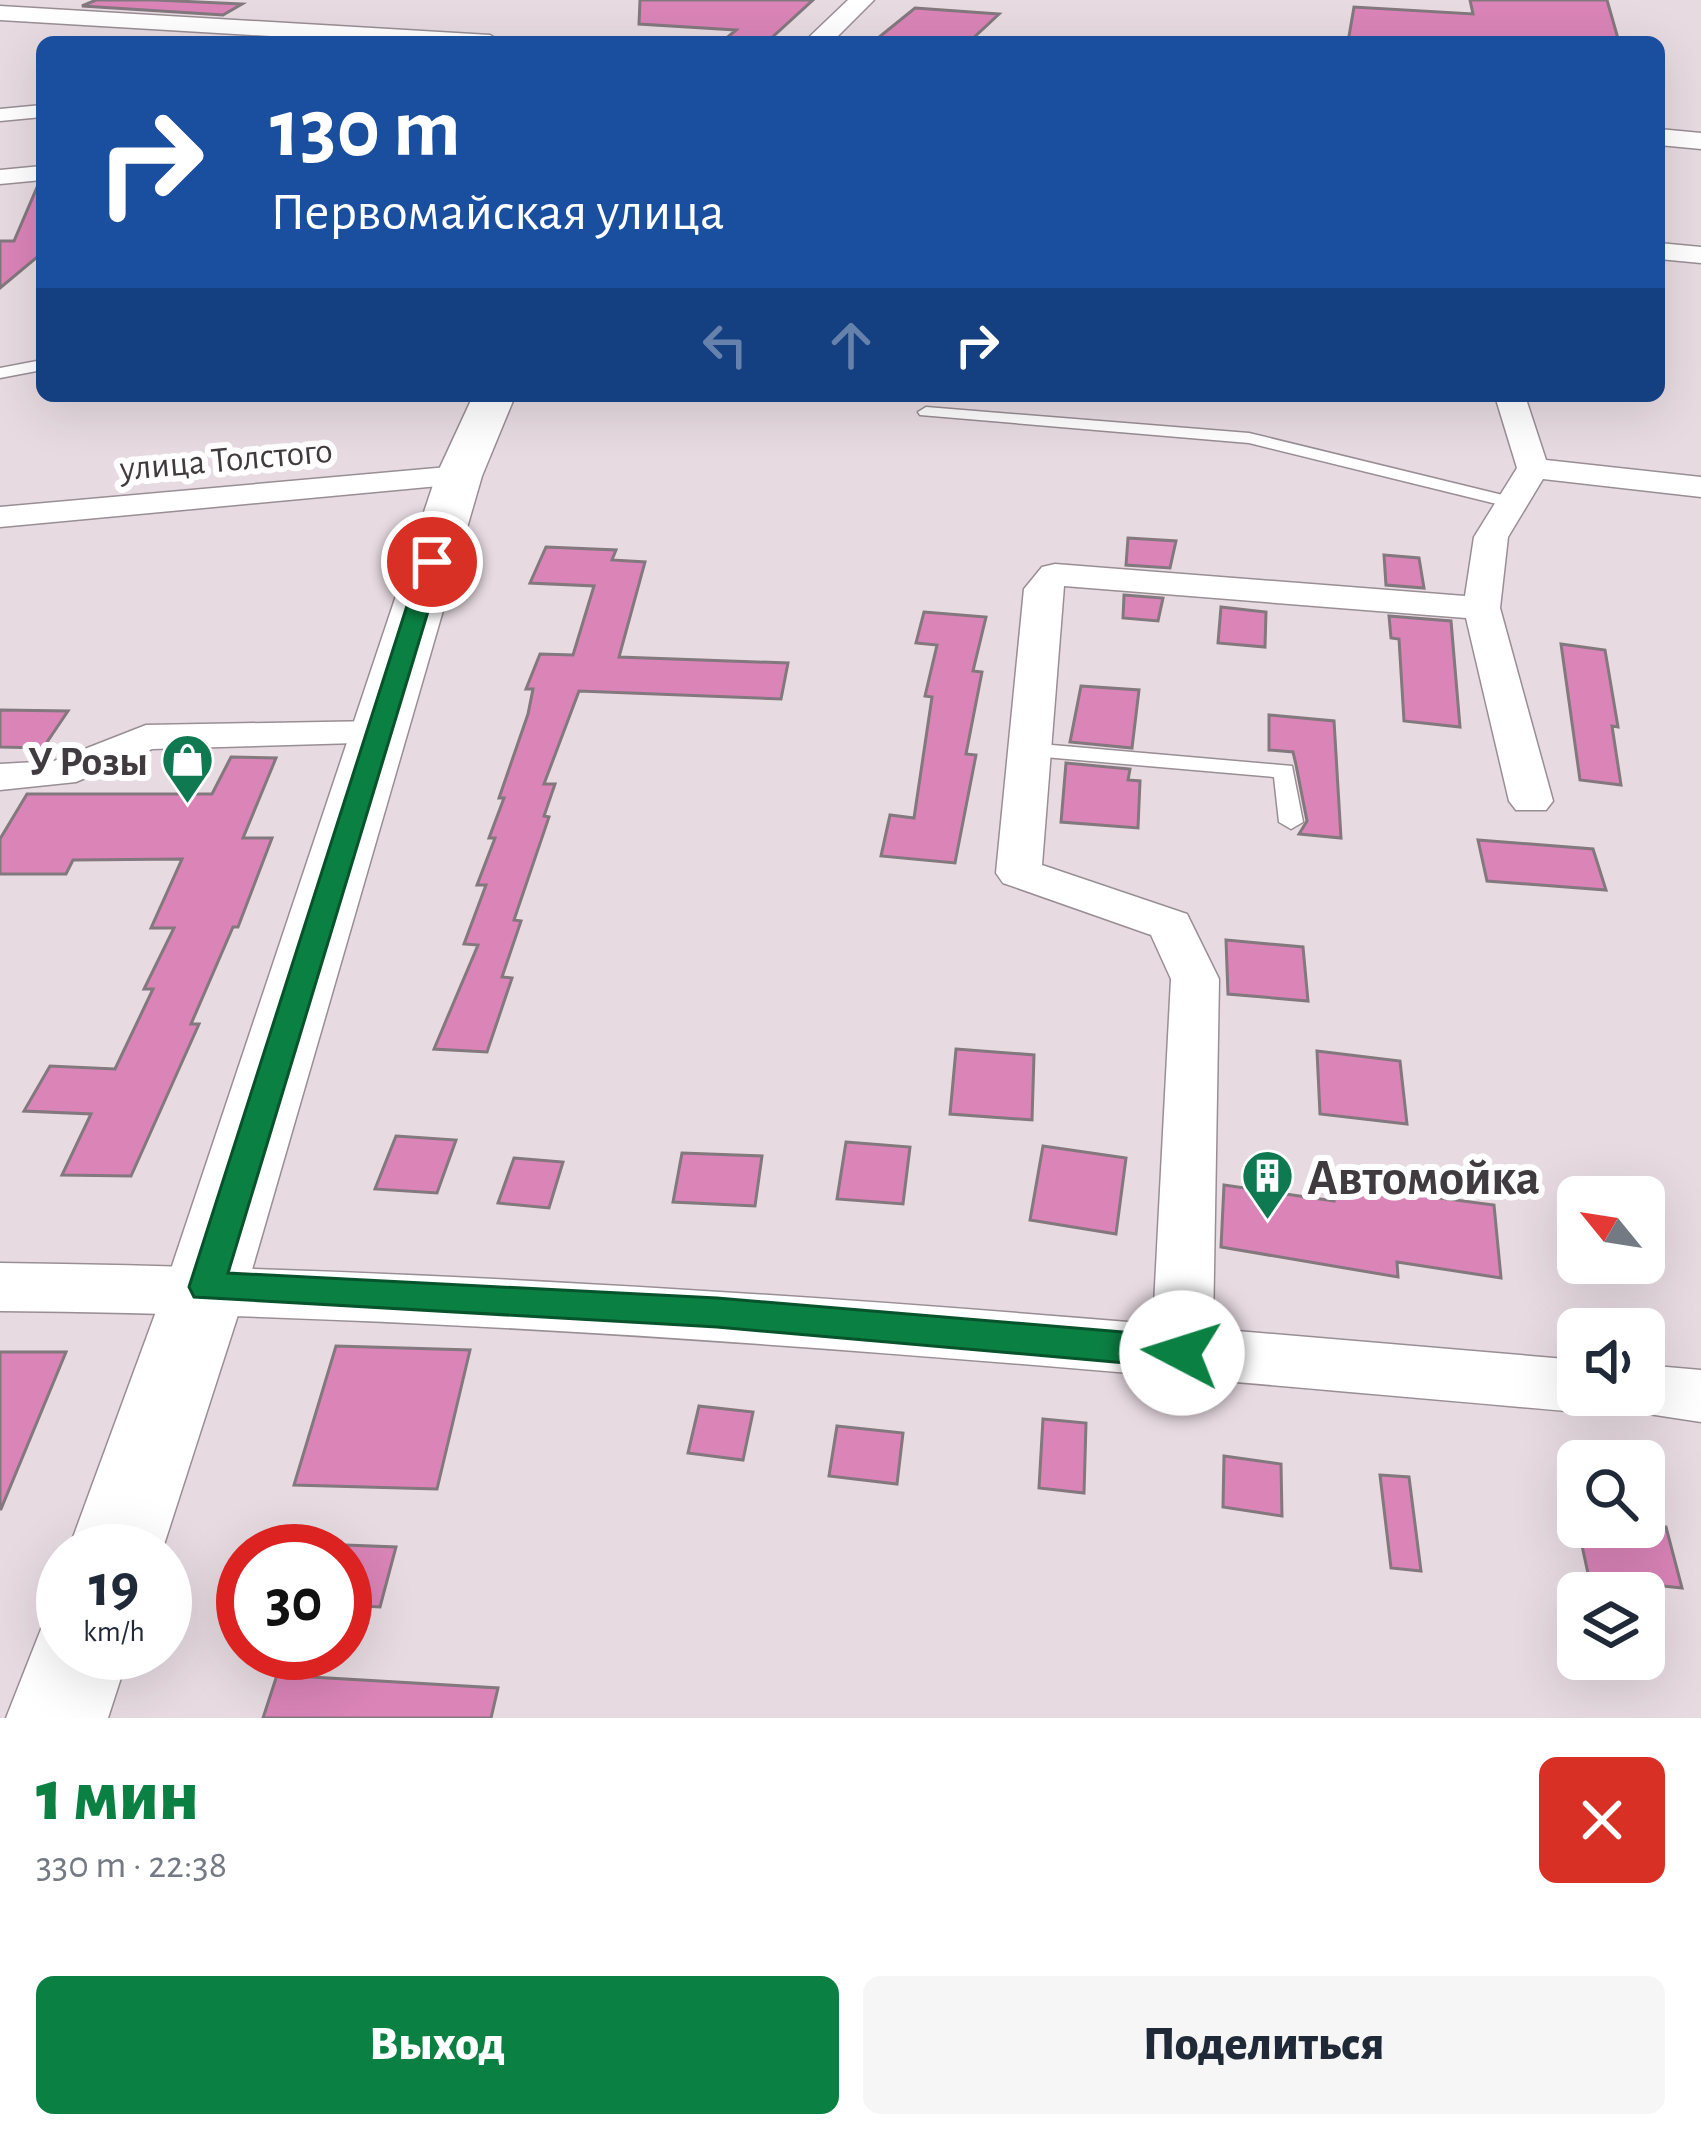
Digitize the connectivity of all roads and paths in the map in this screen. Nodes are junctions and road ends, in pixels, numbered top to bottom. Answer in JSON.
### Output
{"nodes":[{"id":1,"x":862,"y":0,"type":"edge"},
{"id":2,"x":0,"y":13,"type":"edge"},
{"id":3,"x":389,"y":36,"type":"edge"},
{"id":4,"x":823,"y":36,"type":"edge"},
{"id":5,"x":36,"y":112,"type":"edge"},
{"id":6,"x":0,"y":115,"type":"edge"},
{"id":7,"x":1665,"y":138,"type":"edge"},
{"id":8,"x":1701,"y":141,"type":"edge"},
{"id":9,"x":36,"y":174,"type":"edge"},
{"id":10,"x":0,"y":177,"type":"edge"},
{"id":11,"x":1665,"y":251,"type":"edge"},
{"id":12,"x":1701,"y":255,"type":"edge"},
{"id":13,"x":36,"y":366,"type":"edge"},
{"id":14,"x":0,"y":373,"type":"edge"},
{"id":15,"x":491,"y":402,"type":"edge"},
{"id":16,"x":1512,"y":402,"type":"edge"},
{"id":17,"x":926,"y":412,"type":"dead end"},
{"id":18,"x":1533,"y":468,"type":"junction"},
{"id":19,"x":460,"y":476,"type":"junction"},
{"id":20,"x":1701,"y":487,"type":"edge"},
{"id":21,"x":1509,"y":502,"type":"junction"},
{"id":22,"x":0,"y":517,"type":"edge"},
{"id":23,"x":1482,"y":608,"type":"junction"},
{"id":24,"x":377,"y":733,"type":"junction"},
{"id":25,"x":1029,"y":750,"type":"junction"},
{"id":26,"x":0,"y":777,"type":"edge"},
{"id":27,"x":1532,"y":801,"type":"dead end"},
{"id":28,"x":1291,"y":823,"type":"dead end"},
{"id":29,"x":0,"y":1287,"type":"edge"},
{"id":30,"x":206,"y":1287,"type":"junction"},
{"id":31,"x":1182,"y":1353,"type":"junction"},
{"id":32,"x":1557,"y":1384,"type":"edge"},
{"id":33,"x":1665,"y":1393,"type":"edge"},
{"id":34,"x":1701,"y":1396,"type":"edge"},
{"id":35,"x":124,"y":1524,"type":"edge"},
{"id":36,"x":70,"y":1680,"type":"edge"},
{"id":37,"x":57,"y":1718,"type":"edge"}],
"edges":[{"from":1,"to":4,"type":"main road"},
{"from":2,"to":3,"type":"street"},
{"from":5,"to":6,"type":"street"},
{"from":7,"to":8,"type":"street"},
{"from":9,"to":10,"type":"street"},
{"from":11,"to":12,"type":"street"},
{"from":13,"to":14,"type":"lane"},
{"from":15,"to":19,"type":"main road"},
{"from":16,"to":18,"type":"street"},
{"from":17,"to":21,"type":"lane"},
{"from":18,"to":20,"type":"street"},
{"from":18,"to":21,"type":"street"},
{"from":19,"to":22,"type":"street","name":"улица Толстого"},
{"from":19,"to":24,"type":"main road"},
{"from":21,"to":23,"type":"street"},
{"from":23,"to":25,"type":"street"},
{"from":23,"to":27,"type":"street"},
{"from":24,"to":26,"type":"street"},
{"from":24,"to":30,"type":"main road"},
{"from":25,"to":28,"type":"lane"},
{"from":25,"to":31,"type":"street"},
{"from":29,"to":30,"type":"street"},
{"from":30,"to":31,"type":"street"},
{"from":30,"to":35,"type":"main road"},
{"from":31,"to":32,"type":"street"},
{"from":33,"to":34,"type":"street"},
{"from":36,"to":37,"type":"main road"}]}
